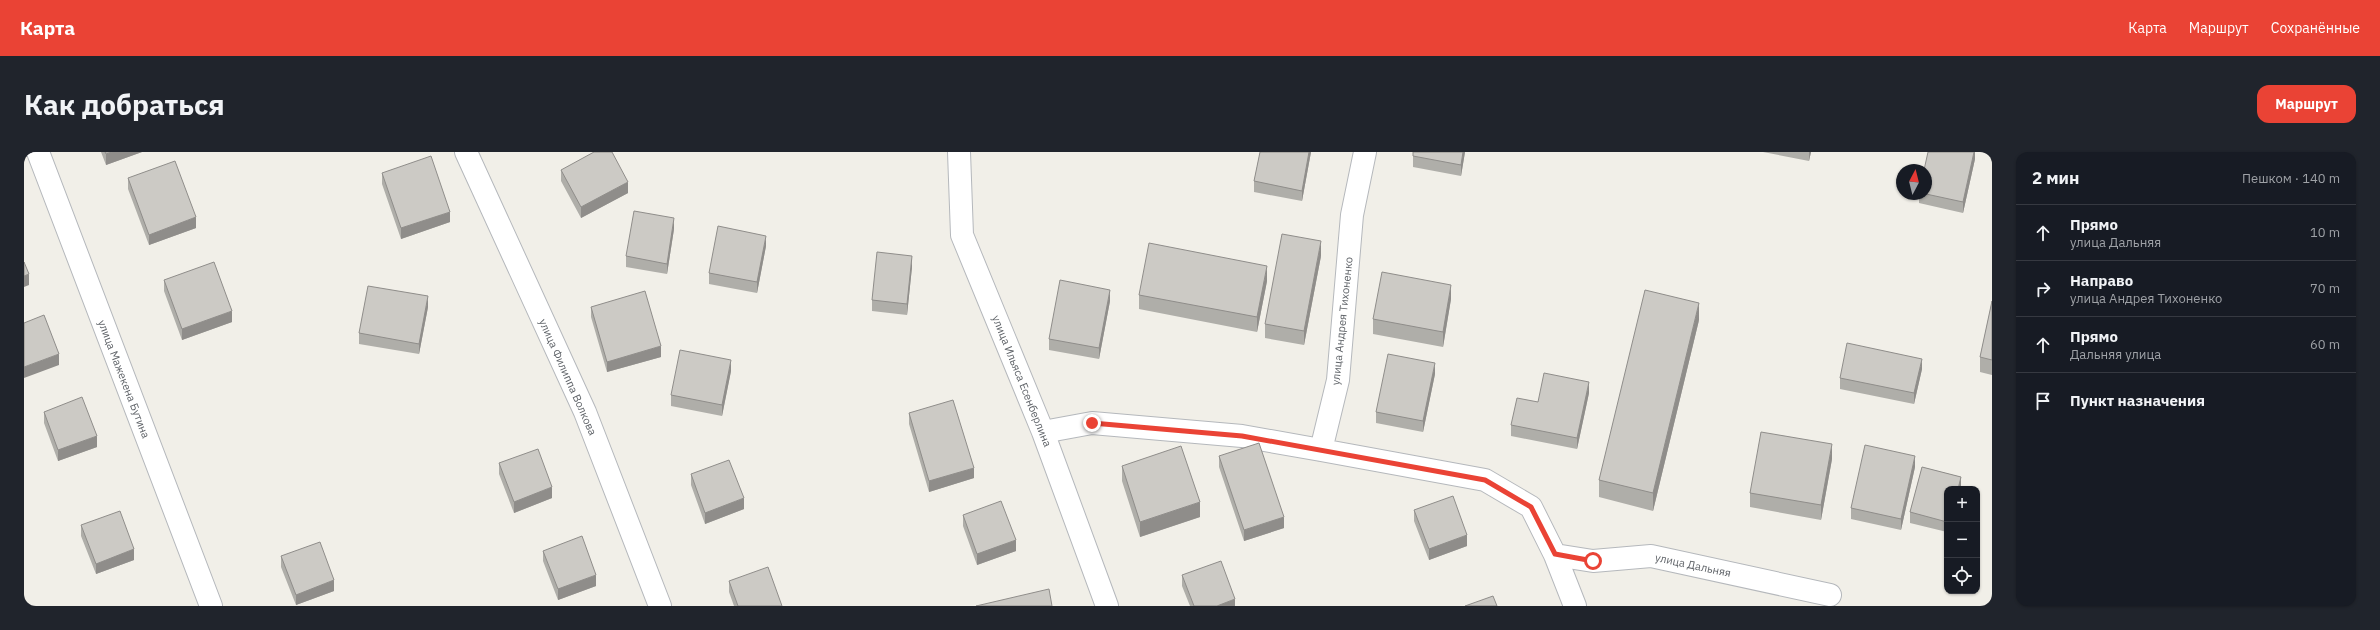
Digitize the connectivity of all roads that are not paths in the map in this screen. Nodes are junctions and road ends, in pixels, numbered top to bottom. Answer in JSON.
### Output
{"nodes":[{"id":1,"x":38,"y":152,"type":"edge"},
{"id":2,"x":466,"y":152,"type":"edge"},
{"id":3,"x":959,"y":152,"type":"edge"},
{"id":4,"x":1365,"y":152,"type":"edge"},
{"id":5,"x":1043,"y":432,"type":"junction"},
{"id":6,"x":1321,"y":450,"type":"junction"},
{"id":7,"x":1555,"y":554,"type":"junction"},
{"id":8,"x":1830,"y":595,"type":"dead end"},
{"id":9,"x":211,"y":606,"type":"edge"},
{"id":10,"x":660,"y":606,"type":"edge"},
{"id":11,"x":1107,"y":606,"type":"edge"},
{"id":12,"x":1574,"y":606,"type":"edge"}],
"edges":[{"from":1,"to":9,"type":"street","name":"улица Мажекена Бутина"},
{"from":2,"to":10,"type":"street","name":"улица Филиппа Волкова"},
{"from":3,"to":5,"type":"street","name":"улица Ильяса Есенберлина"},
{"from":4,"to":6,"type":"street","name":"улица Андрея Тихоненко"},
{"from":5,"to":6,"type":"street"},
{"from":5,"to":11,"type":"street","name":"улица Ильяса Есенберлина"},
{"from":6,"to":7,"type":"street"},
{"from":7,"to":8,"type":"street","name":"улица Дальняя"},
{"from":7,"to":12,"type":"street"}]}
